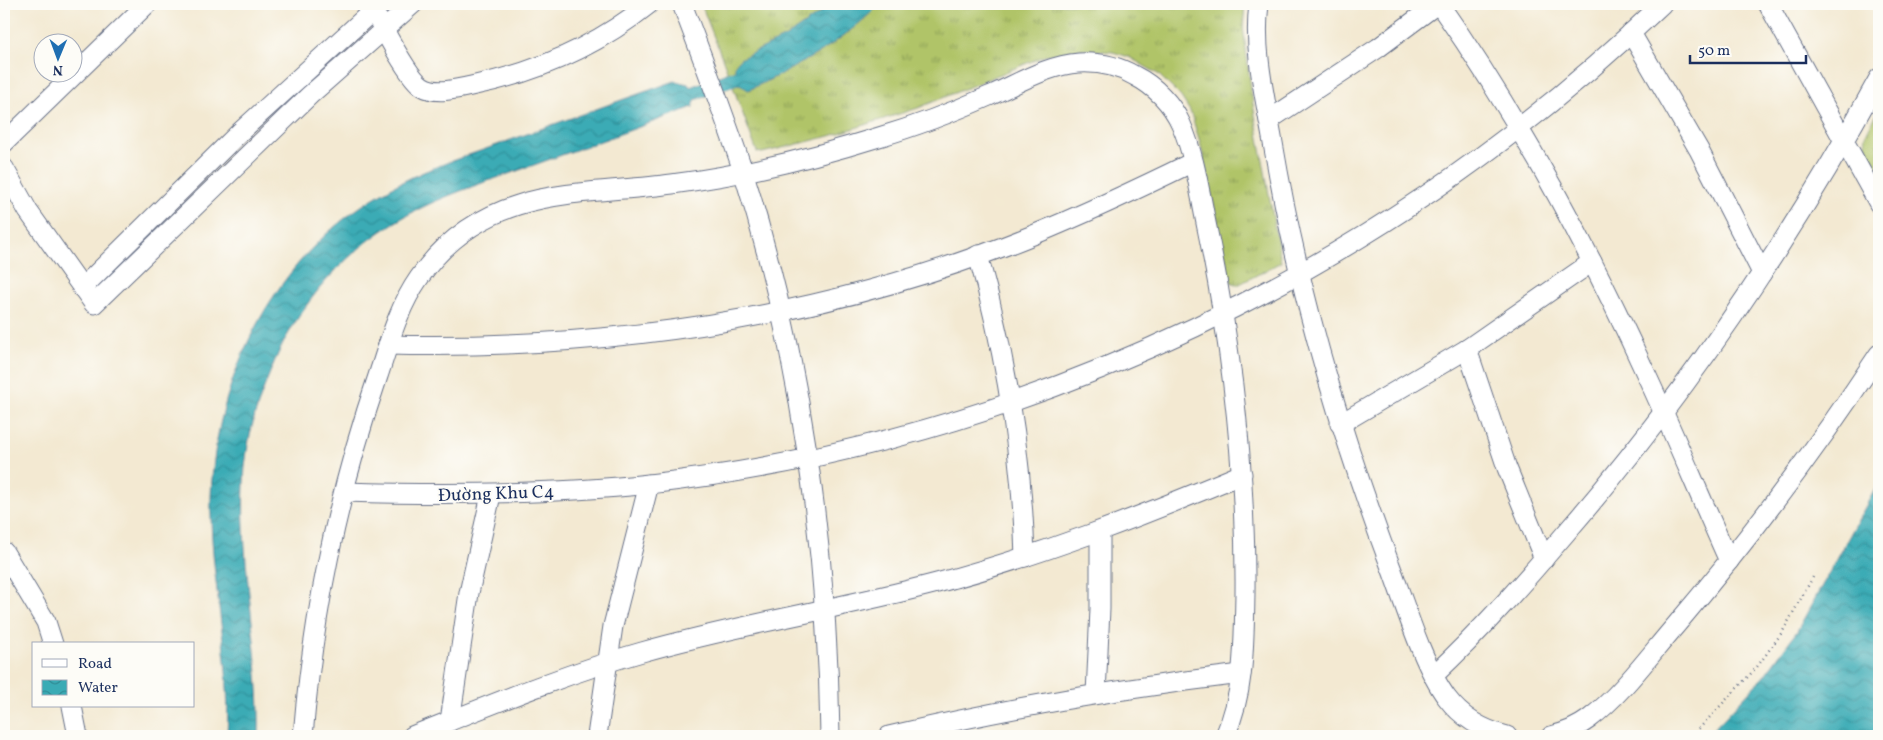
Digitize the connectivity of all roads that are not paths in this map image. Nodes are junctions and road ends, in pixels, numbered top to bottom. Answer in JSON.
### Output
{"nodes":[{"id":1,"x":147,"y":4,"type":"edge"},
{"id":2,"x":413,"y":4,"type":"edge"},
{"id":3,"x":650,"y":4,"type":"edge"},
{"id":4,"x":682,"y":4,"type":"edge"},
{"id":5,"x":1259,"y":4,"type":"edge"},
{"id":6,"x":1438,"y":4,"type":"edge"},
{"id":7,"x":1662,"y":4,"type":"edge"},
{"id":8,"x":1768,"y":4,"type":"edge"},
{"id":9,"x":373,"y":6,"type":"edge"},
{"id":10,"x":384,"y":29,"type":"junction"},
{"id":11,"x":1631,"y":33,"type":"junction"},
{"id":12,"x":1879,"y":78,"type":"edge"},
{"id":13,"x":1269,"y":120,"type":"junction"},
{"id":14,"x":1519,"y":129,"type":"junction"},
{"id":15,"x":1846,"y":140,"type":"junction"},
{"id":16,"x":4,"y":143,"type":"edge"},
{"id":17,"x":1193,"y":162,"type":"junction"},
{"id":18,"x":4,"y":168,"type":"edge"},
{"id":19,"x":743,"y":172,"type":"junction"},
{"id":20,"x":1879,"y":204,"type":"edge"},
{"id":21,"x":978,"y":255,"type":"junction"},
{"id":22,"x":1592,"y":262,"type":"junction"},
{"id":23,"x":1762,"y":273,"type":"junction"},
{"id":24,"x":1299,"y":275,"type":"junction"},
{"id":25,"x":82,"y":288,"type":"junction"},
{"id":26,"x":780,"y":312,"type":"junction"},
{"id":27,"x":1224,"y":314,"type":"junction"},
{"id":28,"x":388,"y":345,"type":"junction"},
{"id":29,"x":1467,"y":349,"type":"junction"},
{"id":30,"x":1879,"y":354,"type":"edge"},
{"id":31,"x":1012,"y":402,"type":"junction"},
{"id":32,"x":1664,"y":413,"type":"junction"},
{"id":33,"x":1340,"y":424,"type":"junction"},
{"id":34,"x":807,"y":458,"type":"junction"},
{"id":35,"x":1242,"y":474,"type":"junction"},
{"id":36,"x":648,"y":484,"type":"junction"},
{"id":37,"x":344,"y":492,"type":"junction"},
{"id":38,"x":491,"y":495,"type":"junction"},
{"id":39,"x":1100,"y":532,"type":"junction"},
{"id":40,"x":4,"y":552,"type":"edge"},
{"id":41,"x":1025,"y":557,"type":"junction"},
{"id":42,"x":1544,"y":559,"type":"junction"},
{"id":43,"x":1729,"y":561,"type":"junction"},
{"id":44,"x":824,"y":608,"type":"junction"},
{"id":45,"x":52,"y":642,"type":"edge"},
{"id":46,"x":606,"y":663,"type":"junction"},
{"id":47,"x":1242,"y":674,"type":"junction"},
{"id":48,"x":1434,"y":675,"type":"junction"},
{"id":49,"x":1096,"y":694,"type":"junction"},
{"id":50,"x":72,"y":708,"type":"edge"},
{"id":51,"x":450,"y":721,"type":"junction"},
{"id":52,"x":78,"y":736,"type":"edge"},
{"id":53,"x":303,"y":736,"type":"edge"},
{"id":54,"x":412,"y":736,"type":"edge"},
{"id":55,"x":597,"y":736,"type":"edge"},
{"id":56,"x":830,"y":736,"type":"edge"},
{"id":57,"x":889,"y":736,"type":"edge"},
{"id":58,"x":1225,"y":736,"type":"edge"},
{"id":59,"x":1506,"y":736,"type":"edge"},
{"id":60,"x":1551,"y":736,"type":"edge"}],
"edges":[{"from":1,"to":16,"type":"street"},
{"from":2,"to":10,"type":"street"},
{"from":3,"to":10,"type":"street"},
{"from":4,"to":19,"type":"street"},
{"from":5,"to":13,"type":"street"},
{"from":6,"to":13,"type":"street"},
{"from":6,"to":14,"type":"street"},
{"from":7,"to":11,"type":"street","name":"Đường Khu C4"},
{"from":8,"to":15,"type":"street"},
{"from":9,"to":10,"type":"street"},
{"from":9,"to":25,"type":"street"},
{"from":10,"to":25,"type":"street"},
{"from":11,"to":14,"type":"street","name":"Đường Khu C4"},
{"from":11,"to":23,"type":"street"},
{"from":12,"to":15,"type":"street"},
{"from":13,"to":24,"type":"street"},
{"from":14,"to":22,"type":"street"},
{"from":14,"to":24,"type":"street","name":"Đường Khu C4"},
{"from":15,"to":20,"type":"street"},
{"from":15,"to":23,"type":"street"},
{"from":17,"to":19,"type":"street"},
{"from":17,"to":21,"type":"street"},
{"from":17,"to":27,"type":"street"},
{"from":18,"to":25,"type":"street"},
{"from":19,"to":26,"type":"street"},
{"from":19,"to":28,"type":"street"},
{"from":21,"to":26,"type":"street"},
{"from":21,"to":31,"type":"street"},
{"from":22,"to":29,"type":"street"},
{"from":22,"to":32,"type":"street"},
{"from":23,"to":32,"type":"street"},
{"from":24,"to":27,"type":"street","name":"Đường Khu C4"},
{"from":24,"to":33,"type":"street"},
{"from":26,"to":28,"type":"street"},
{"from":26,"to":34,"type":"street"},
{"from":27,"to":31,"type":"street","name":"Đường Khu C4"},
{"from":27,"to":35,"type":"street"},
{"from":28,"to":37,"type":"street"},
{"from":29,"to":33,"type":"street"},
{"from":29,"to":42,"type":"street"},
{"from":30,"to":43,"type":"street"},
{"from":31,"to":34,"type":"street","name":"Đường Khu C4"},
{"from":31,"to":41,"type":"street"},
{"from":32,"to":42,"type":"street"},
{"from":32,"to":43,"type":"street"},
{"from":33,"to":48,"type":"street"},
{"from":34,"to":36,"type":"street","name":"Đường Khu C4"},
{"from":34,"to":44,"type":"street"},
{"from":35,"to":39,"type":"street"},
{"from":35,"to":47,"type":"street"},
{"from":36,"to":38,"type":"street","name":"Đường Khu C4"},
{"from":36,"to":46,"type":"street"},
{"from":37,"to":38,"type":"street","name":"Đường Khu C4"},
{"from":37,"to":53,"type":"street"},
{"from":38,"to":51,"type":"street"},
{"from":39,"to":41,"type":"street"},
{"from":39,"to":49,"type":"street"},
{"from":40,"to":45,"type":"street"},
{"from":41,"to":44,"type":"street"},
{"from":42,"to":48,"type":"street"},
{"from":43,"to":60,"type":"street"},
{"from":44,"to":46,"type":"street"},
{"from":44,"to":56,"type":"street"},
{"from":46,"to":51,"type":"street"},
{"from":46,"to":55,"type":"street"},
{"from":47,"to":49,"type":"street"},
{"from":47,"to":58,"type":"street"},
{"from":48,"to":59,"type":"street"},
{"from":49,"to":57,"type":"street"},
{"from":50,"to":52,"type":"street"},
{"from":51,"to":54,"type":"street"}]}
